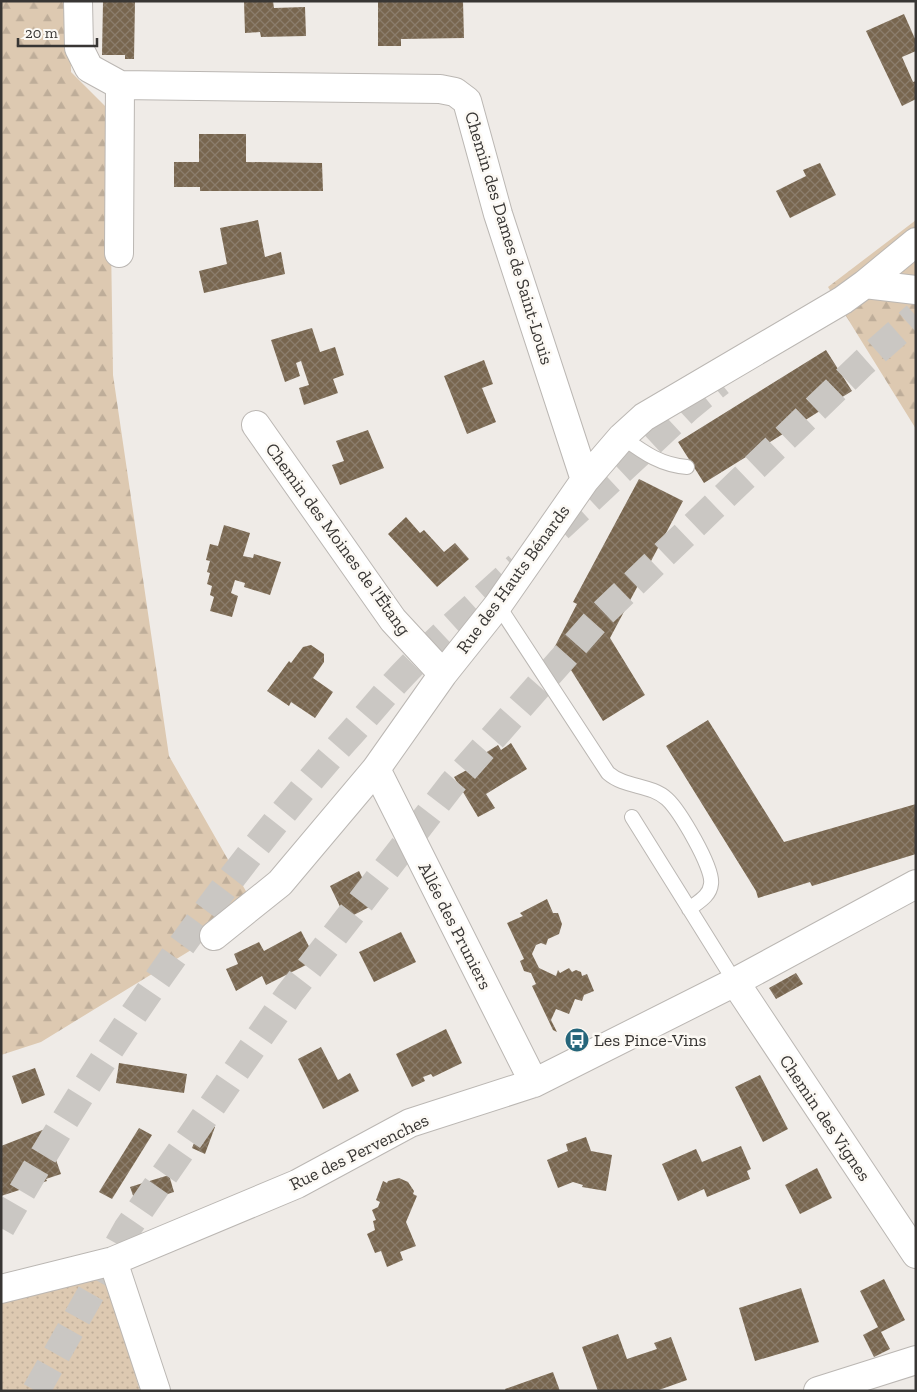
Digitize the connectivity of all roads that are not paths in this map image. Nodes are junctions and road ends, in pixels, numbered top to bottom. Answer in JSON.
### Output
{"nodes":[{"id":1,"x":78,"y":1,"type":"edge"},
{"id":2,"x":120,"y":85,"type":"junction"},
{"id":3,"x":916,"y":242,"type":"edge"},
{"id":4,"x":119,"y":253,"type":"dead end"},
{"id":5,"x":865,"y":284,"type":"junction"},
{"id":6,"x":916,"y":290,"type":"edge"},
{"id":7,"x":256,"y":425,"type":"dead end"},
{"id":8,"x":622,"y":437,"type":"junction"},
{"id":9,"x":687,"y":467,"type":"dead end"},
{"id":10,"x":585,"y":480,"type":"junction"},
{"id":11,"x":498,"y":605,"type":"junction"},
{"id":12,"x":443,"y":674,"type":"junction"},
{"id":13,"x":376,"y":769,"type":"junction"},
{"id":14,"x":632,"y":817,"type":"dead end"},
{"id":15,"x":916,"y":884,"type":"edge"},
{"id":16,"x":689,"y":909,"type":"junction"},
{"id":17,"x":214,"y":936,"type":"dead end"},
{"id":18,"x":735,"y":982,"type":"junction"},
{"id":19,"x":534,"y":1084,"type":"junction"},
{"id":20,"x":916,"y":1254,"type":"edge"},
{"id":21,"x":112,"y":1261,"type":"junction"},
{"id":22,"x":1,"y":1289,"type":"edge"},
{"id":23,"x":916,"y":1360,"type":"edge"},
{"id":24,"x":156,"y":1391,"type":"edge"},
{"id":25,"x":818,"y":1391,"type":"edge"}],
"edges":[{"from":1,"to":2,"type":"street"},
{"from":2,"to":4,"type":"street"},
{"from":2,"to":10,"type":"street","name":"Chemin des Dames de Saint-Louis"},
{"from":3,"to":5,"type":"street","name":"Rue des Hauts Bénards"},
{"from":5,"to":6,"type":"street"},
{"from":5,"to":8,"type":"street","name":"Rue des Hauts Bénards"},
{"from":7,"to":12,"type":"street","name":"Chemin des Moines de l'Étang"},
{"from":8,"to":9,"type":"lane"},
{"from":8,"to":10,"type":"street","name":"Rue des Hauts Bénards"},
{"from":10,"to":11,"type":"street","name":"Rue des Hauts Bénards"},
{"from":11,"to":12,"type":"street","name":"Rue des Hauts Bénards"},
{"from":11,"to":16,"type":"lane"},
{"from":12,"to":13,"type":"street","name":"Rue des Hauts Bénards"},
{"from":13,"to":17,"type":"street","name":"Rue des Hauts Bénards"},
{"from":13,"to":19,"type":"street","name":"Allée des Pruniers"},
{"from":14,"to":16,"type":"lane"},
{"from":15,"to":18,"type":"street","name":"Rue des Pervenches"},
{"from":16,"to":18,"type":"lane"},
{"from":18,"to":19,"type":"street","name":"Rue des Pervenches"},
{"from":18,"to":20,"type":"street","name":"Chemin des Vignes"},
{"from":19,"to":21,"type":"street","name":"Rue des Pervenches"},
{"from":21,"to":22,"type":"street","name":"Rue des Pervenches"},
{"from":21,"to":24,"type":"street"},
{"from":23,"to":25,"type":"street"}]}
